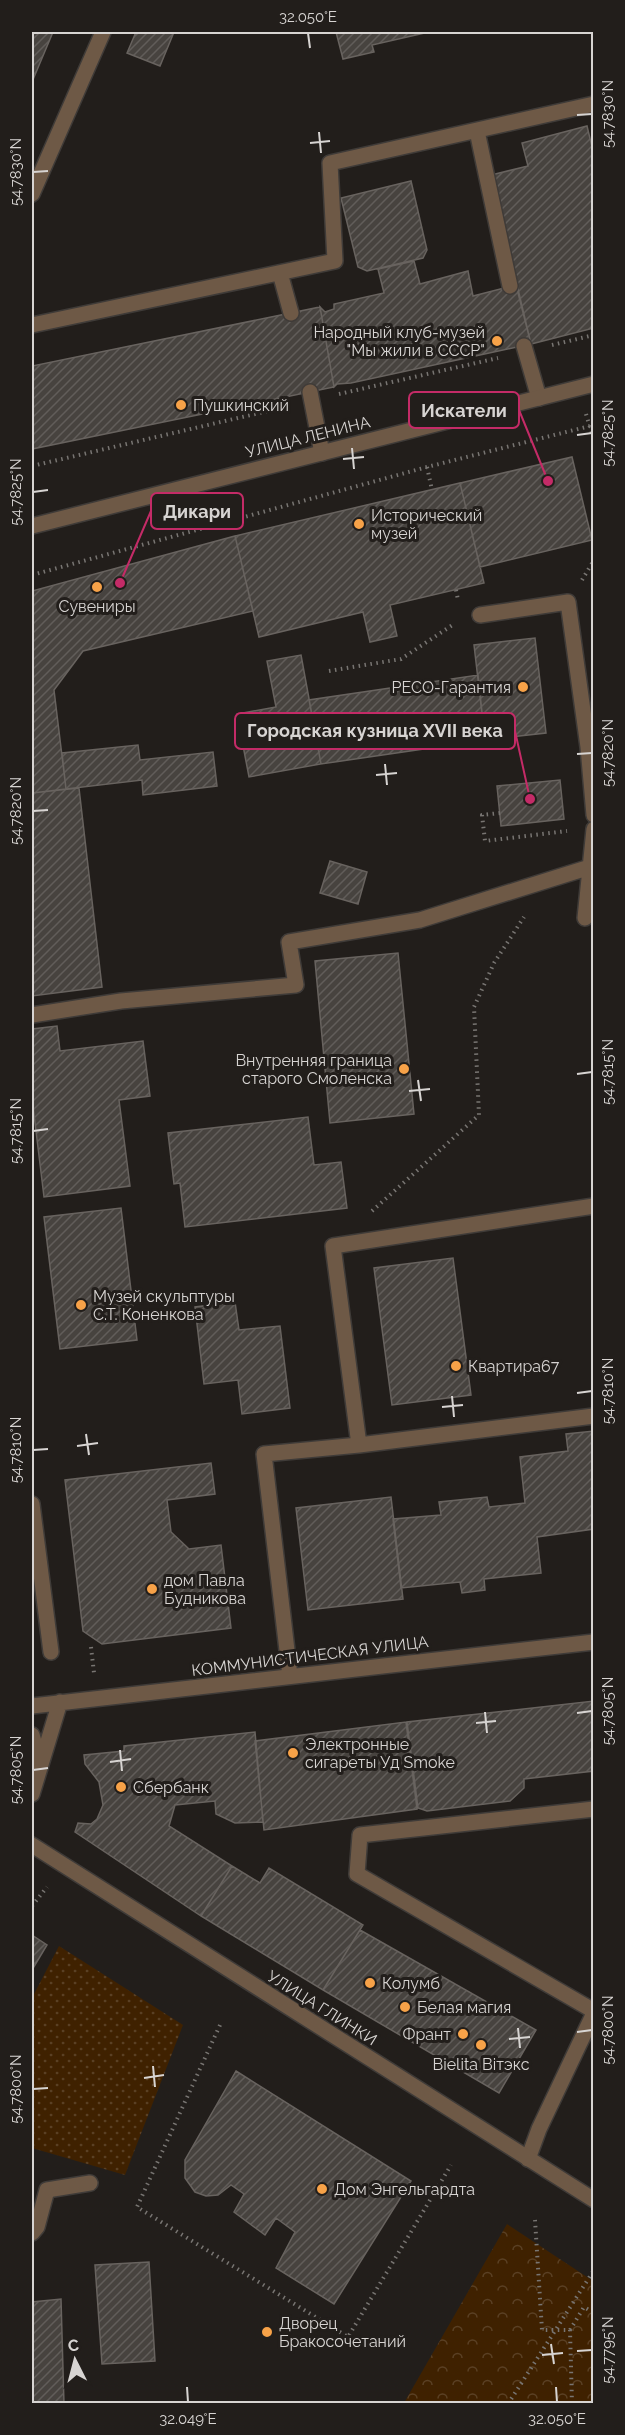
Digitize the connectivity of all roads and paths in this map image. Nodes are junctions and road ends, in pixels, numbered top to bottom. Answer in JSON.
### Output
{"nodes":[{"id":1,"x":103,"y":32,"type":"edge"},
{"id":2,"x":594,"y":104,"type":"edge"},
{"id":3,"x":477,"y":131,"type":"junction"},
{"id":4,"x":32,"y":194,"type":"edge"},
{"id":5,"x":280,"y":273,"type":"junction"},
{"id":6,"x":510,"y":286,"type":"dead end"},
{"id":7,"x":291,"y":313,"type":"dead end"},
{"id":8,"x":32,"y":325,"type":"edge"},
{"id":9,"x":525,"y":346,"type":"dead end"},
{"id":10,"x":594,"y":384,"type":"edge"},
{"id":11,"x":310,"y":393,"type":"dead end"},
{"id":12,"x":539,"y":398,"type":"junction"},
{"id":13,"x":594,"y":425,"type":"edge"},
{"id":14,"x":322,"y":453,"type":"junction"},
{"id":15,"x":427,"y":467,"type":"junction"},
{"id":16,"x":432,"y":489,"type":"dead end"},
{"id":17,"x":32,"y":526,"type":"edge"},
{"id":18,"x":32,"y":575,"type":"edge"},
{"id":19,"x":480,"y":615,"type":"joint"},
{"id":20,"x":329,"y":671,"type":"dead end"},
{"id":21,"x":591,"y":746,"type":"edge"},
{"id":22,"x":500,"y":813,"type":"dead end"},
{"id":23,"x":594,"y":815,"type":"edge"},
{"id":24,"x":594,"y":829,"type":"edge"},
{"id":25,"x":569,"y":830,"type":"dead end"},
{"id":26,"x":590,"y":867,"type":"junction"},
{"id":27,"x":547,"y":881,"type":"junction"},
{"id":28,"x":585,"y":918,"type":"dead end"},
{"id":29,"x":32,"y":1015,"type":"edge"},
{"id":30,"x":594,"y":1206,"type":"edge"},
{"id":31,"x":367,"y":1215,"type":"dead end"},
{"id":32,"x":594,"y":1416,"type":"edge"},
{"id":33,"x":359,"y":1445,"type":"junction"},
{"id":34,"x":32,"y":1504,"type":"edge"},
{"id":35,"x":594,"y":1642,"type":"edge"},
{"id":36,"x":51,"y":1652,"type":"dead end"},
{"id":37,"x":290,"y":1676,"type":"junction"},
{"id":38,"x":60,"y":1702,"type":"junction"},
{"id":39,"x":32,"y":1706,"type":"edge"},
{"id":40,"x":32,"y":1735,"type":"edge"},
{"id":41,"x":39,"y":1774,"type":"junction"},
{"id":42,"x":32,"y":1791,"type":"edge"},
{"id":43,"x":594,"y":1809,"type":"edge"},
{"id":44,"x":32,"y":1845,"type":"edge"},
{"id":45,"x":594,"y":2012,"type":"edge"},
{"id":46,"x":220,"y":2025,"type":"dead end"},
{"id":47,"x":528,"y":2159,"type":"junction"},
{"id":48,"x":451,"y":2165,"type":"dead end"},
{"id":49,"x":90,"y":2183,"type":"dead end"},
{"id":50,"x":594,"y":2200,"type":"edge"},
{"id":51,"x":535,"y":2220,"type":"dead end"},
{"id":52,"x":32,"y":2233,"type":"edge"},
{"id":53,"x":594,"y":2270,"type":"edge"},
{"id":54,"x":594,"y":2313,"type":"edge"},
{"id":55,"x":555,"y":2330,"type":"junction"},
{"id":56,"x":570,"y":2330,"type":"junction"},
{"id":57,"x":508,"y":2403,"type":"edge"},
{"id":58,"x":572,"y":2403,"type":"edge"}],
"edges":[{"from":1,"to":4,"type":"street"},
{"from":2,"to":3,"type":"street"},
{"from":3,"to":5,"type":"street"},
{"from":3,"to":6,"type":"street"},
{"from":5,"to":7,"type":"street"},
{"from":5,"to":8,"type":"street"},
{"from":9,"to":12,"type":"street"},
{"from":10,"to":12,"type":"street","name":"УЛИЦА ЛЕНИНА"},
{"from":11,"to":14,"type":"street"},
{"from":12,"to":14,"type":"street","name":"УЛИЦА ЛЕНИНА"},
{"from":13,"to":15,"type":"path"},
{"from":14,"to":17,"type":"street","name":"УЛИЦА ЛЕНИНА"},
{"from":15,"to":16,"type":"path"},
{"from":15,"to":18,"type":"path"},
{"from":19,"to":20,"type":"path"},
{"from":19,"to":21,"type":"street"},
{"from":21,"to":23,"type":"street"},
{"from":22,"to":25,"type":"path"},
{"from":24,"to":26,"type":"street"},
{"from":26,"to":27,"type":"street"},
{"from":26,"to":28,"type":"street"},
{"from":27,"to":29,"type":"street"},
{"from":27,"to":31,"type":"path"},
{"from":30,"to":33,"type":"street"},
{"from":32,"to":33,"type":"street"},
{"from":33,"to":37,"type":"street"},
{"from":34,"to":36,"type":"street"},
{"from":35,"to":37,"type":"street","name":"КОММУНИСТИЧЕСКАЯ УЛИЦА"},
{"from":37,"to":38,"type":"street","name":"КОММУНИСТИЧЕСКАЯ УЛИЦА"},
{"from":38,"to":39,"type":"street","name":"КОММУНИСТИЧЕСКАЯ УЛИЦА"},
{"from":38,"to":41,"type":"street"},
{"from":40,"to":41,"type":"street"},
{"from":41,"to":42,"type":"street"},
{"from":43,"to":45,"type":"street"},
{"from":44,"to":47,"type":"street","name":"УЛИЦА ГЛИНКИ"},
{"from":45,"to":47,"type":"street"},
{"from":46,"to":48,"type":"path"},
{"from":47,"to":50,"type":"street","name":"УЛИЦА ГЛИНКИ"},
{"from":49,"to":52,"type":"street"},
{"from":51,"to":55,"type":"path"},
{"from":53,"to":55,"type":"path"},
{"from":54,"to":56,"type":"path"},
{"from":55,"to":56,"type":"path"},
{"from":55,"to":57,"type":"path"},
{"from":56,"to":58,"type":"path"}]}
